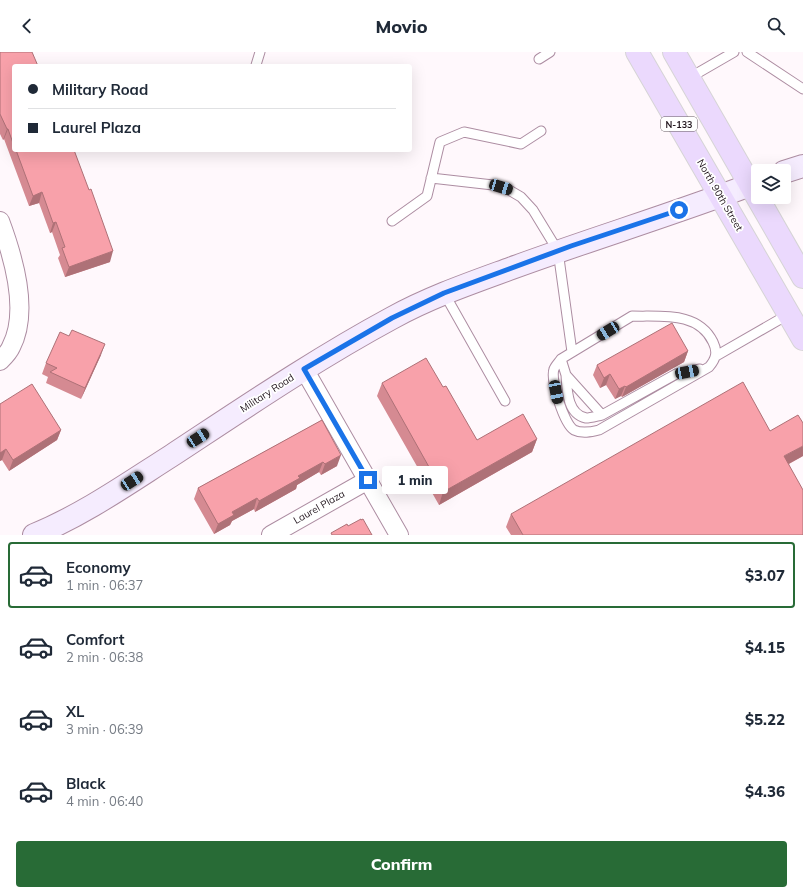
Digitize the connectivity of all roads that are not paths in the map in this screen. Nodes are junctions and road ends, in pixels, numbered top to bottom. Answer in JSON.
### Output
{"nodes":[{"id":1,"x":260,"y":52,"type":"edge"},
{"id":2,"x":550,"y":52,"type":"edge"},
{"id":3,"x":637,"y":52,"type":"edge"},
{"id":4,"x":674,"y":52,"type":"edge"},
{"id":5,"x":734,"y":52,"type":"edge"},
{"id":6,"x":747,"y":52,"type":"edge"},
{"id":7,"x":722,"y":56,"type":"edge"},
{"id":8,"x":539,"y":59,"type":"dead end"},
{"id":9,"x":256,"y":64,"type":"edge"},
{"id":10,"x":689,"y":78,"type":"junction"},
{"id":11,"x":803,"y":89,"type":"edge"},
{"id":12,"x":541,"y":131,"type":"dead end"},
{"id":13,"x":803,"y":166,"type":"edge"},
{"id":14,"x":791,"y":170,"type":"edge"},
{"id":15,"x":431,"y":178,"type":"junction"},
{"id":16,"x":751,"y":178,"type":"edge"},
{"id":17,"x":751,"y":184,"type":"edge"},
{"id":18,"x":720,"y":196,"type":"junction"},
{"id":19,"x":765,"y":204,"type":"edge"},
{"id":20,"x":0,"y":221,"type":"edge"},
{"id":21,"x":392,"y":222,"type":"dead end"},
{"id":22,"x":558,"y":251,"type":"junction"},
{"id":23,"x":803,"y":277,"type":"edge"},
{"id":24,"x":444,"y":293,"type":"junction"},
{"id":25,"x":789,"y":314,"type":"junction"},
{"id":26,"x":803,"y":338,"type":"edge"},
{"id":27,"x":572,"y":352,"type":"junction"},
{"id":28,"x":716,"y":356,"type":"junction"},
{"id":29,"x":561,"y":359,"type":"junction"},
{"id":30,"x":0,"y":361,"type":"edge"},
{"id":31,"x":709,"y":368,"type":"junction"},
{"id":32,"x":304,"y":369,"type":"junction"},
{"id":33,"x":566,"y":375,"type":"junction"},
{"id":34,"x":505,"y":401,"type":"dead end"},
{"id":35,"x":602,"y":415,"type":"junction"},
{"id":36,"x":368,"y":480,"type":"junction"},
{"id":37,"x":34,"y":535,"type":"edge"},
{"id":38,"x":271,"y":535,"type":"edge"},
{"id":39,"x":399,"y":535,"type":"edge"}],
"edges":[{"from":1,"to":9,"type":"lane"},
{"from":2,"to":8,"type":"lane"},
{"from":3,"to":18,"type":"main road","name":"North 90th Street","number":"N-133"},
{"from":4,"to":10,"type":"main road","number":"N-133"},
{"from":5,"to":7,"type":"lane"},
{"from":6,"to":11,"type":"lane"},
{"from":7,"to":10,"type":"lane"},
{"from":10,"to":16,"type":"main road","number":"N-133"},
{"from":12,"to":15,"type":"lane"},
{"from":13,"to":14,"type":"main road"},
{"from":15,"to":21,"type":"lane"},
{"from":15,"to":22,"type":"lane"},
{"from":17,"to":18,"type":"main road","name":"Military Road"},
{"from":18,"to":22,"type":"main road","name":"Military Road"},
{"from":18,"to":25,"type":"main road","name":"North 90th Street","number":"N-133"},
{"from":19,"to":23,"type":"main road","number":"N-133"},
{"from":20,"to":30,"type":"street"},
{"from":22,"to":24,"type":"main road","name":"Military Road"},
{"from":22,"to":27,"type":"lane"},
{"from":24,"to":32,"type":"main road","name":"Military Road"},
{"from":24,"to":34,"type":"lane"},
{"from":25,"to":26,"type":"main road","name":"North 90th Street","number":"N-133"},
{"from":25,"to":28,"type":"lane"},
{"from":27,"to":28,"type":"lane"},
{"from":27,"to":29,"type":"lane"},
{"from":28,"to":31,"type":"lane"},
{"from":29,"to":31,"type":"lane"},
{"from":29,"to":33,"type":"lane"},
{"from":31,"to":35,"type":"lane"},
{"from":32,"to":36,"type":"street"},
{"from":32,"to":37,"type":"main road","name":"Military Road"},
{"from":33,"to":35,"type":"lane"},
{"from":33,"to":35,"type":"lane"},
{"from":36,"to":38,"type":"street","name":"Laurel Plaza"},
{"from":36,"to":39,"type":"street"}]}
